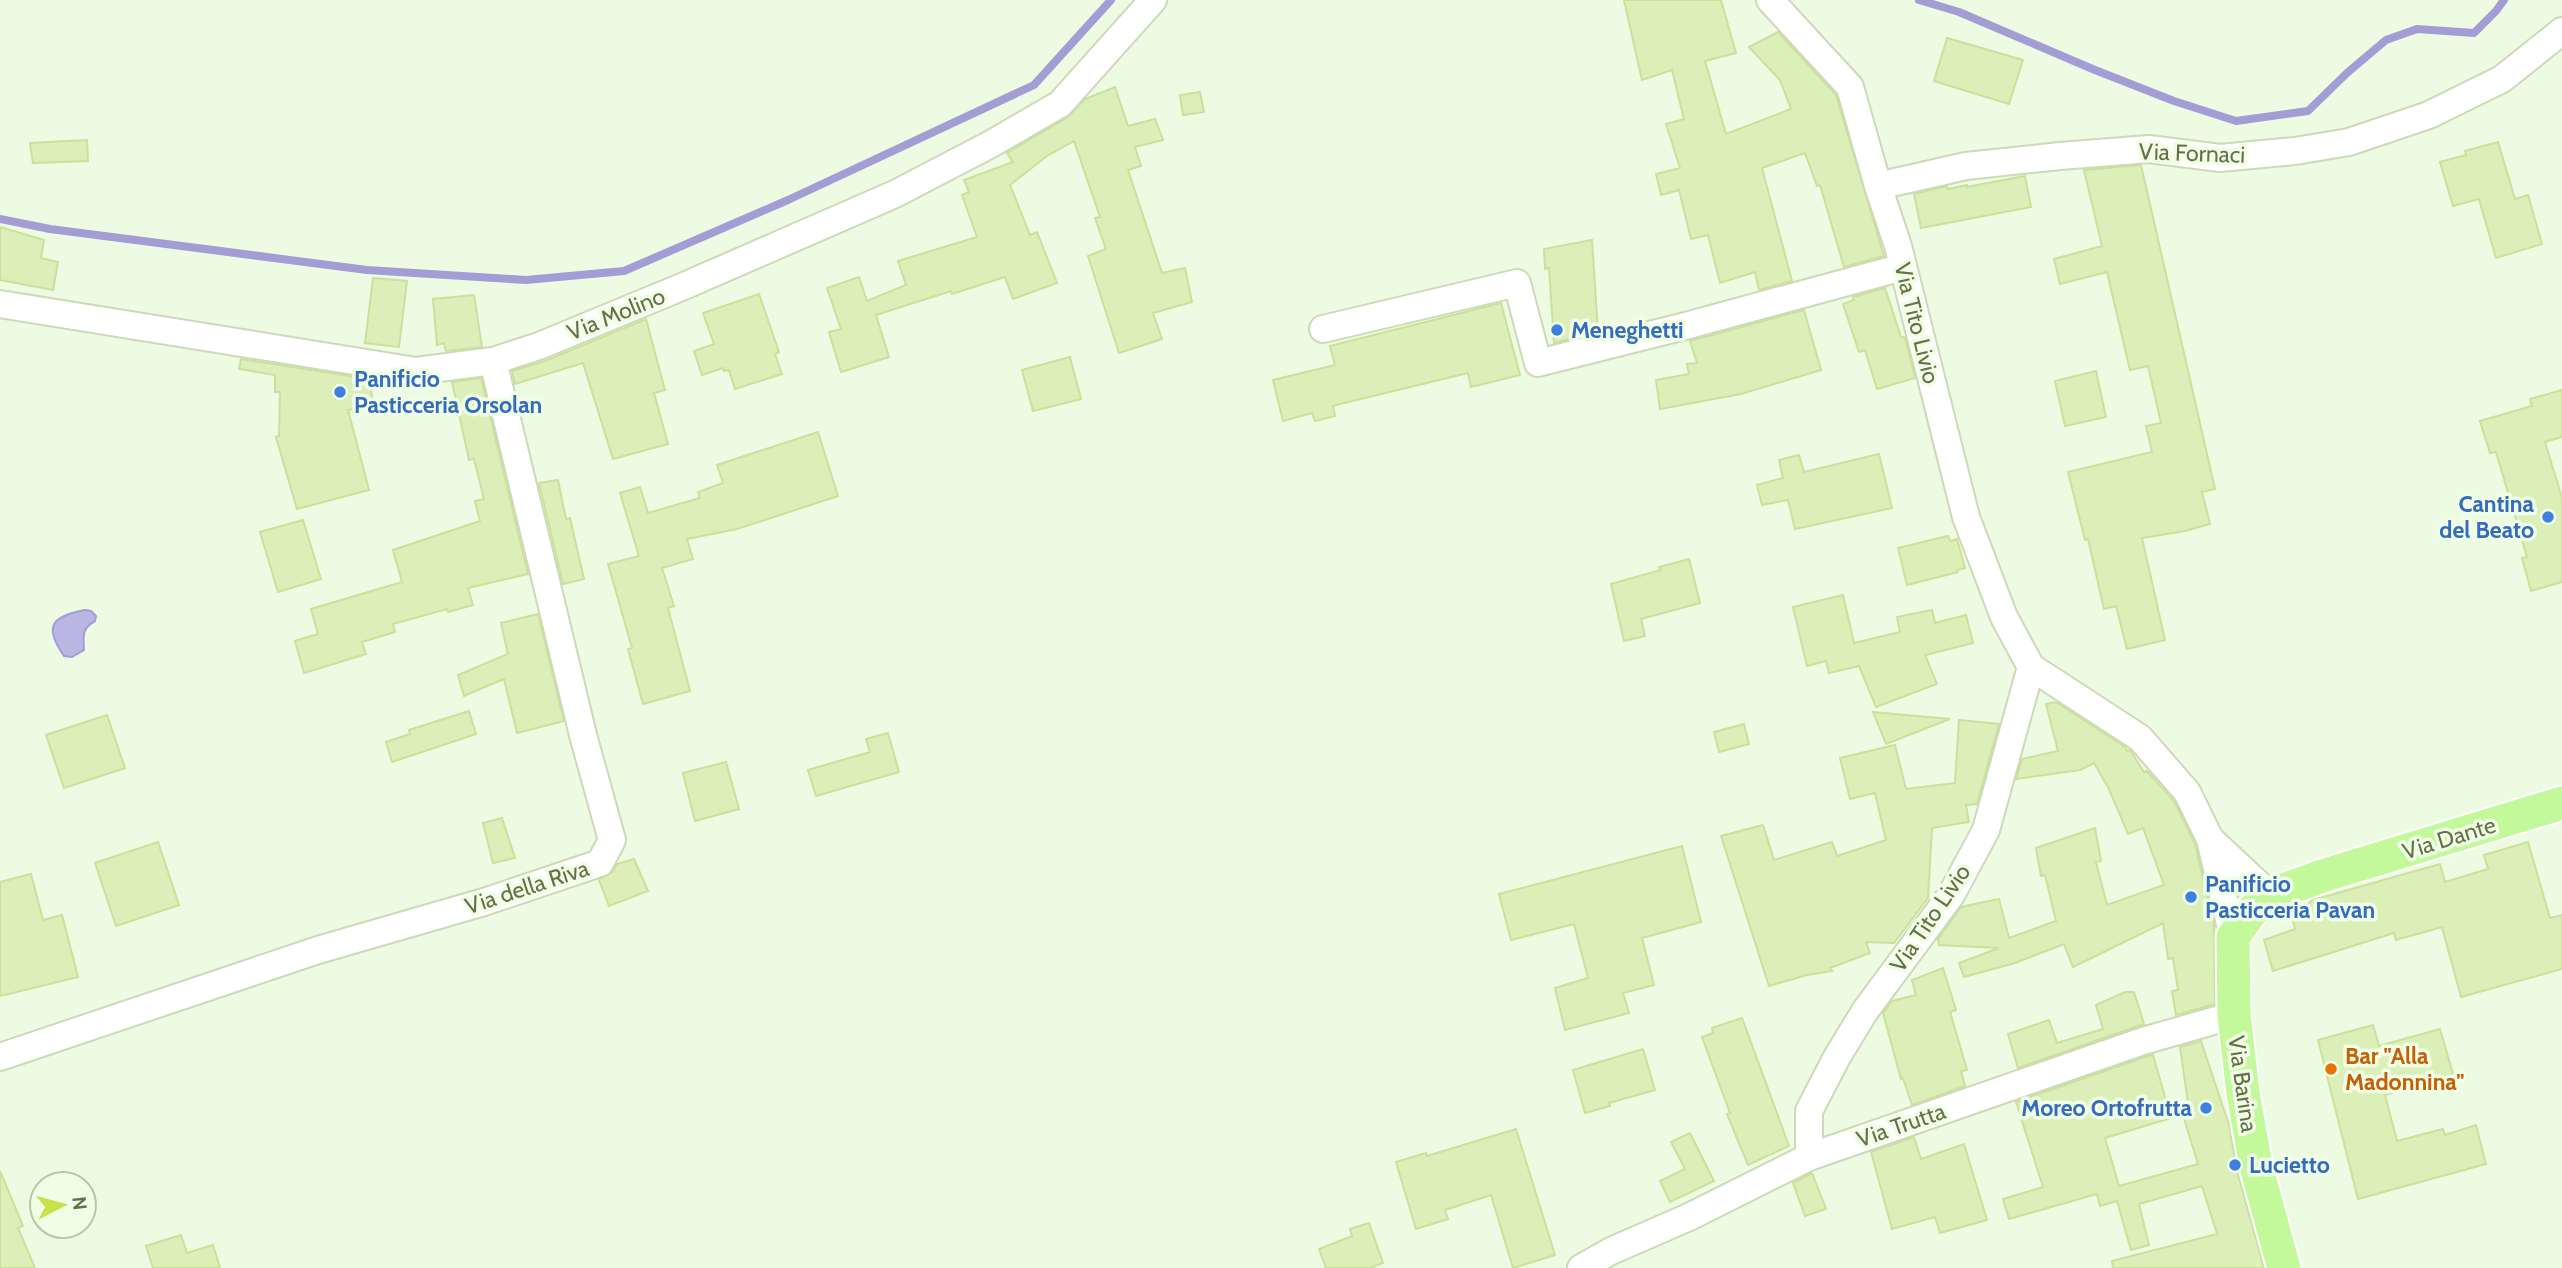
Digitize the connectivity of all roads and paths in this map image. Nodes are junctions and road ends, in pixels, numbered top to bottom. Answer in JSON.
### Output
{"nodes":[{"id":1,"x":1153,"y":0,"type":"edge"},
{"id":2,"x":1770,"y":0,"type":"edge"},
{"id":3,"x":2562,"y":31,"type":"edge"},
{"id":4,"x":1878,"y":186,"type":"junction"},
{"id":5,"x":1903,"y":267,"type":"junction"},
{"id":6,"x":0,"y":304,"type":"edge"},
{"id":7,"x":1323,"y":329,"type":"dead end"},
{"id":8,"x":493,"y":361,"type":"junction"},
{"id":9,"x":2031,"y":667,"type":"junction"},
{"id":10,"x":2562,"y":803,"type":"edge"},
{"id":11,"x":2210,"y":839,"type":"junction"},
{"id":12,"x":2270,"y":895,"type":"junction"},
{"id":13,"x":2233,"y":937,"type":"junction"},
{"id":14,"x":2234,"y":1015,"type":"junction"},
{"id":15,"x":0,"y":1057,"type":"edge"},
{"id":16,"x":1809,"y":1157,"type":"junction"},
{"id":17,"x":1581,"y":1268,"type":"edge"},
{"id":18,"x":2284,"y":1268,"type":"edge"}],
"edges":[{"from":1,"to":8,"type":"street","name":"Via Molino"},
{"from":2,"to":4,"type":"street","name":"Via Tito Livio"},
{"from":3,"to":4,"type":"street","name":"Via Fornaci"},
{"from":4,"to":5,"type":"street","name":"Via Tito Livio"},
{"from":5,"to":7,"type":"street"},
{"from":5,"to":9,"type":"street","name":"Via Tito Livio"},
{"from":6,"to":8,"type":"street","name":"Via Molino"},
{"from":8,"to":15,"type":"street","name":"Via della Riva"},
{"from":9,"to":11,"type":"street","name":"Via Tito Livio"},
{"from":9,"to":16,"type":"street","name":"Via Tito Livio"},
{"from":10,"to":12,"type":"main road","name":"Via Dante"},
{"from":11,"to":12,"type":"street","name":"Via Tito Livio"},
{"from":11,"to":13,"type":"street","name":"Via Tito Livio"},
{"from":12,"to":13,"type":"main road","name":"Via Dante"},
{"from":13,"to":14,"type":"main road","name":"Via Barina"},
{"from":14,"to":16,"type":"street","name":"Via Trutta"},
{"from":14,"to":18,"type":"main road","name":"Via Barina"},
{"from":16,"to":17,"type":"street","name":"Via Trutta"}]}
